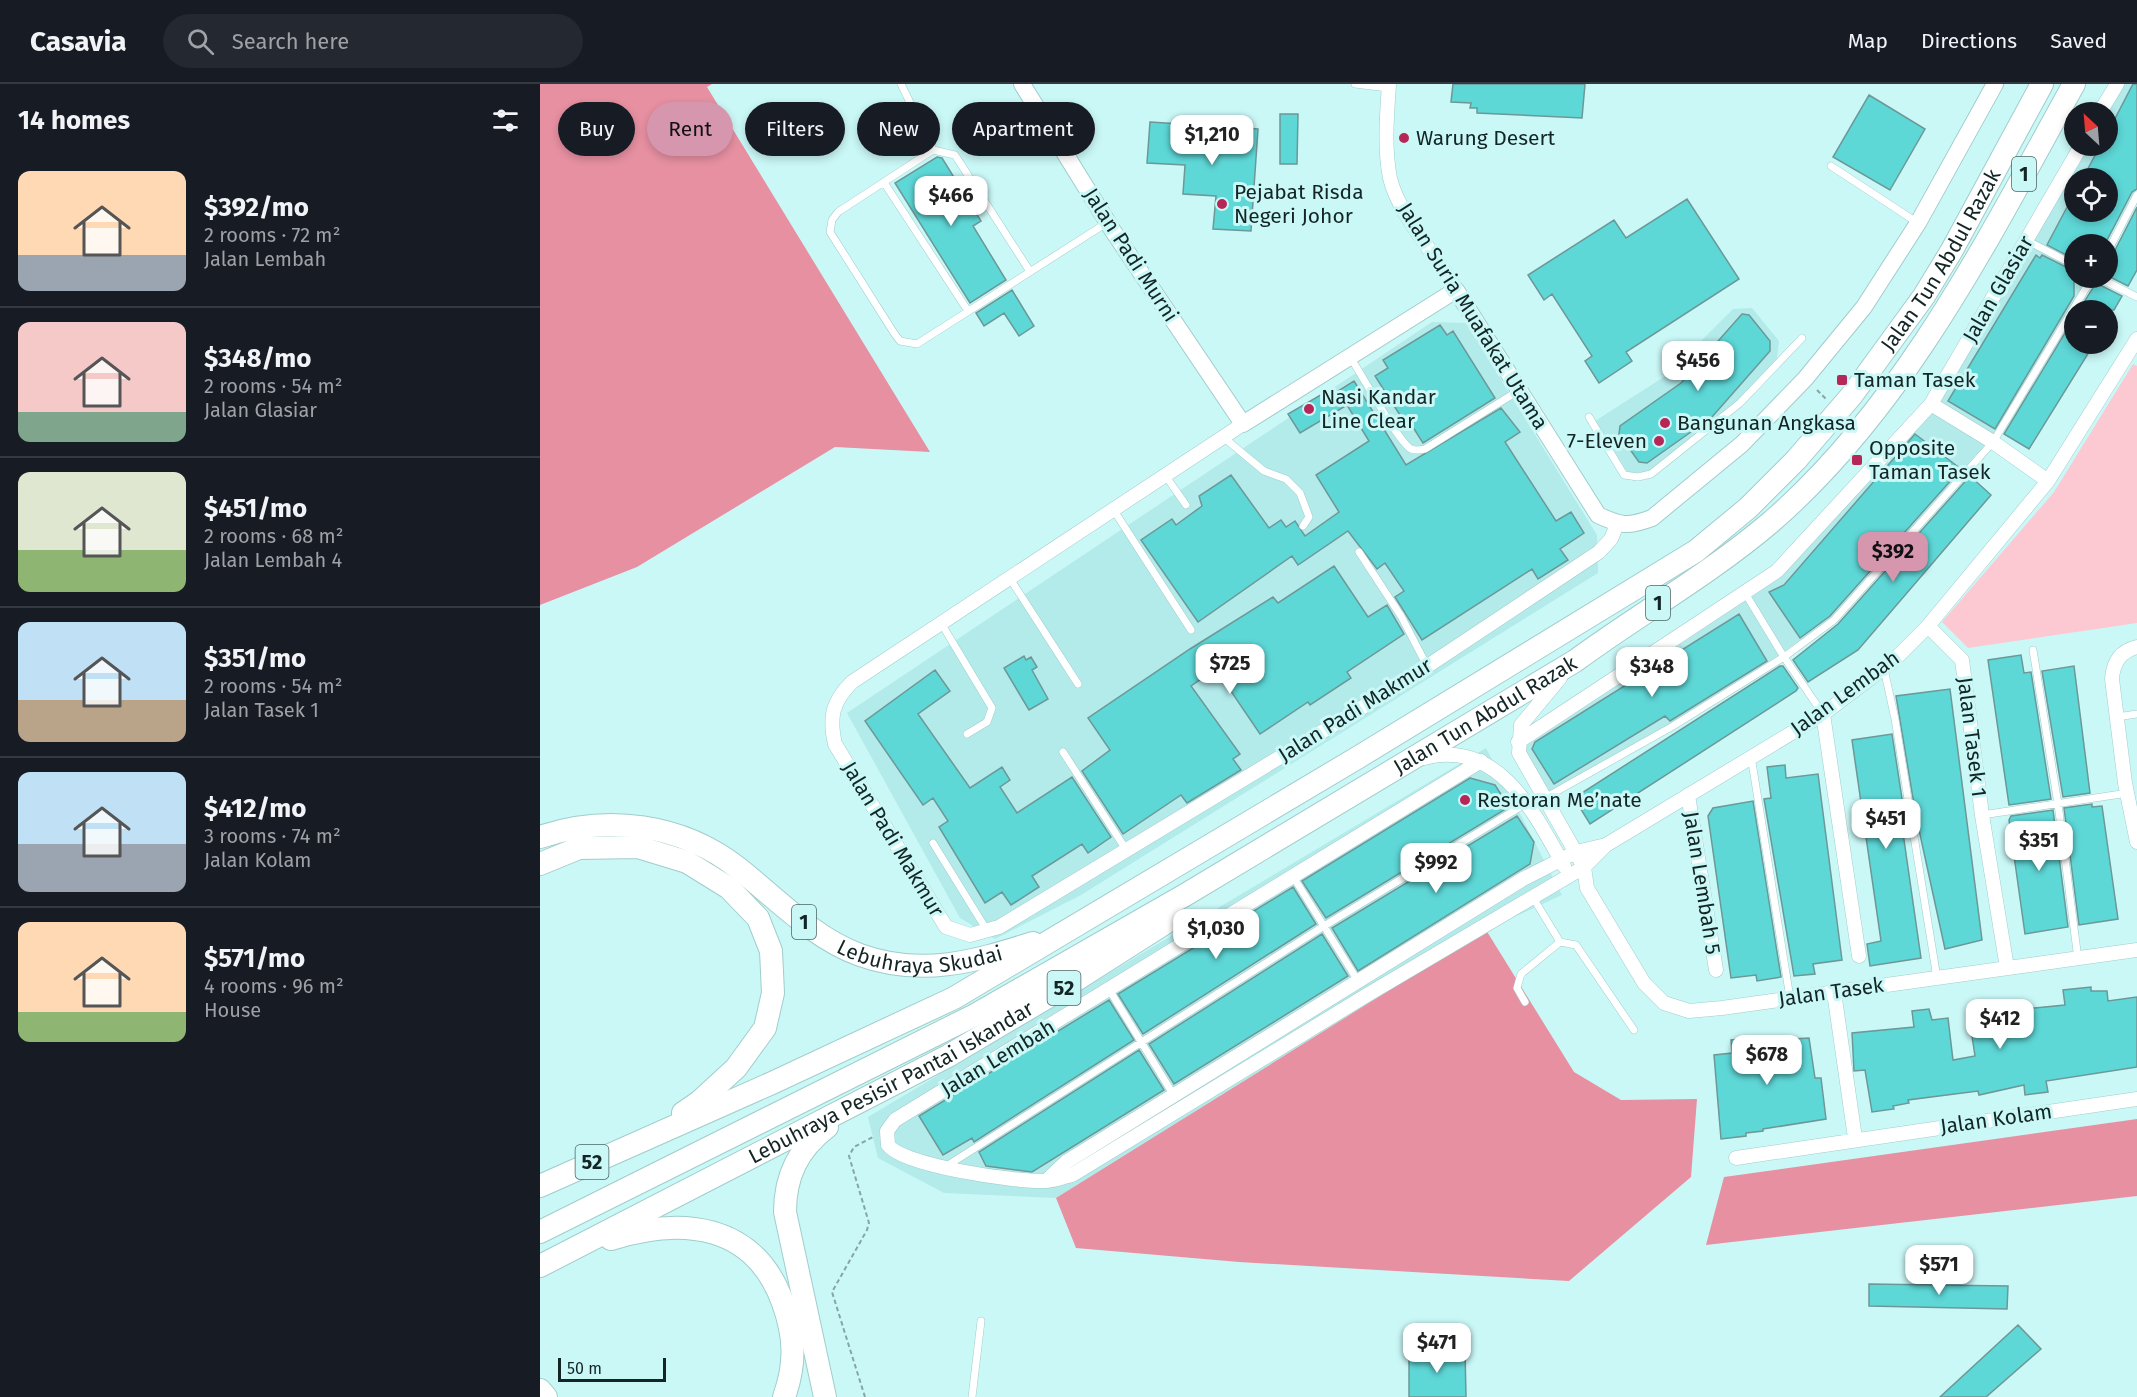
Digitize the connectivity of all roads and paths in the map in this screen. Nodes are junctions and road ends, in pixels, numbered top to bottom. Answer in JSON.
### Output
{"nodes":[{"id":1,"x":901,"y":84,"type":"edge"},
{"id":2,"x":1022,"y":84,"type":"edge"},
{"id":3,"x":1355,"y":84,"type":"edge"},
{"id":4,"x":1995,"y":84,"type":"edge"},
{"id":5,"x":2042,"y":84,"type":"edge"},
{"id":6,"x":2074,"y":84,"type":"edge"},
{"id":7,"x":2117,"y":84,"type":"edge"},
{"id":8,"x":1388,"y":86,"type":"edge"},
{"id":9,"x":910,"y":102,"type":"edge"},
{"id":10,"x":2106,"y":102,"type":"edge"},
{"id":11,"x":940,"y":151,"type":"edge"},
{"id":12,"x":925,"y":156,"type":"edge"},
{"id":13,"x":2075,"y":156,"type":"edge"},
{"id":14,"x":1831,"y":166,"type":"dead end"},
{"id":15,"x":885,"y":184,"type":"junction"},
{"id":16,"x":2137,"y":195,"type":"edge"},
{"id":17,"x":1108,"y":222,"type":"junction"},
{"id":18,"x":1918,"y":223,"type":"junction"},
{"id":19,"x":2117,"y":234,"type":"edge"},
{"id":20,"x":2026,"y":240,"type":"junction"},
{"id":21,"x":2064,"y":260,"type":"edge"},
{"id":22,"x":1029,"y":270,"type":"junction"},
{"id":23,"x":2086,"y":288,"type":"edge"},
{"id":24,"x":2118,"y":288,"type":"edge"},
{"id":25,"x":1456,"y":290,"type":"junction"},
{"id":26,"x":2137,"y":297,"type":"edge"},
{"id":27,"x":968,"y":311,"type":"junction"},
{"id":28,"x":1802,"y":338,"type":"dead end"},
{"id":29,"x":2135,"y":349,"type":"edge"},
{"id":30,"x":1350,"y":357,"type":"junction"},
{"id":31,"x":1804,"y":379,"type":"junction"},
{"id":32,"x":1519,"y":390,"type":"junction"},
{"id":33,"x":1931,"y":404,"type":"junction"},
{"id":34,"x":1839,"y":411,"type":"junction"},
{"id":35,"x":1589,"y":417,"type":"dead end"},
{"id":36,"x":1243,"y":424,"type":"junction"},
{"id":37,"x":1223,"y":437,"type":"junction"},
{"id":38,"x":1993,"y":442,"type":"junction"},
{"id":39,"x":1165,"y":475,"type":"junction"},
{"id":40,"x":2048,"y":481,"type":"junction"},
{"id":41,"x":1186,"y":506,"type":"dead end"},
{"id":42,"x":1113,"y":509,"type":"junction"},
{"id":43,"x":1617,"y":524,"type":"junction"},
{"id":44,"x":1303,"y":526,"type":"dead end"},
{"id":45,"x":1359,"y":552,"type":"dead end"},
{"id":46,"x":1009,"y":577,"type":"junction"},
{"id":47,"x":1745,"y":593,"type":"junction"},
{"id":48,"x":941,"y":623,"type":"junction"},
{"id":49,"x":1928,"y":626,"type":"junction"},
{"id":50,"x":1191,"y":630,"type":"dead end"},
{"id":51,"x":2137,"y":647,"type":"edge"},
{"id":52,"x":2033,"y":650,"type":"dead end"},
{"id":53,"x":1784,"y":657,"type":"junction"},
{"id":54,"x":1575,"y":661,"type":"junction"},
{"id":55,"x":1427,"y":666,"type":"junction"},
{"id":56,"x":1884,"y":669,"type":"junction"},
{"id":57,"x":1078,"y":684,"type":"dead end"},
{"id":58,"x":1822,"y":714,"type":"junction"},
{"id":59,"x":2137,"y":714,"type":"edge"},
{"id":60,"x":2117,"y":717,"type":"junction"},
{"id":61,"x":967,"y":734,"type":"dead end"},
{"id":62,"x":1518,"y":742,"type":"junction"},
{"id":63,"x":1063,"y":752,"type":"dead end"},
{"id":64,"x":1751,"y":756,"type":"junction"},
{"id":65,"x":1481,"y":761,"type":"junction"},
{"id":66,"x":1402,"y":765,"type":"junction"},
{"id":67,"x":2130,"y":785,"type":"edge"},
{"id":68,"x":1688,"y":795,"type":"junction"},
{"id":69,"x":1543,"y":800,"type":"junction"},
{"id":70,"x":1525,"y":804,"type":"junction"},
{"id":71,"x":2058,"y":804,"type":"junction"},
{"id":72,"x":1982,"y":815,"type":"junction"},
{"id":73,"x":540,"y":837,"type":"edge"},
{"id":74,"x":2137,"y":842,"type":"edge"},
{"id":75,"x":933,"y":843,"type":"dead end"},
{"id":76,"x":1606,"y":845,"type":"junction"},
{"id":77,"x":1127,"y":851,"type":"junction"},
{"id":78,"x":1255,"y":852,"type":"junction"},
{"id":79,"x":1576,"y":852,"type":"junction"},
{"id":80,"x":1560,"y":860,"type":"junction"},
{"id":81,"x":540,"y":864,"type":"edge"},
{"id":82,"x":1584,"y":867,"type":"junction"},
{"id":83,"x":1569,"y":876,"type":"junction"},
{"id":84,"x":1294,"y":878,"type":"junction"},
{"id":85,"x":1587,"y":888,"type":"junction"},
{"id":86,"x":1532,"y":896,"type":"junction"},
{"id":87,"x":1080,"y":922,"type":"junction"},
{"id":88,"x":1324,"y":927,"type":"junction"},
{"id":89,"x":988,"y":932,"type":"junction"},
{"id":90,"x":1560,"y":942,"type":"junction"},
{"id":91,"x":2137,"y":950,"type":"edge"},
{"id":92,"x":1859,"y":956,"type":"dead end"},
{"id":93,"x":2078,"y":959,"type":"junction"},
{"id":94,"x":2007,"y":968,"type":"junction"},
{"id":95,"x":1716,"y":970,"type":"dead end"},
{"id":96,"x":1937,"y":978,"type":"junction"},
{"id":97,"x":1358,"y":981,"type":"junction"},
{"id":98,"x":1110,"y":991,"type":"junction"},
{"id":99,"x":1834,"y":992,"type":"junction"},
{"id":100,"x":1367,"y":995,"type":"junction"},
{"id":101,"x":1790,"y":998,"type":"junction"},
{"id":102,"x":1525,"y":1002,"type":"dead end"},
{"id":103,"x":1634,"y":1030,"type":"dead end"},
{"id":104,"x":1143,"y":1042,"type":"junction"},
{"id":105,"x":1173,"y":1094,"type":"junction"},
{"id":106,"x":2137,"y":1099,"type":"edge"},
{"id":107,"x":859,"y":1102,"type":"junction"},
{"id":108,"x":1182,"y":1109,"type":"junction"},
{"id":109,"x":886,"y":1131,"type":"junction"},
{"id":110,"x":1856,"y":1138,"type":"junction"},
{"id":111,"x":645,"y":1139,"type":"junction"},
{"id":112,"x":1736,"y":1158,"type":"dead end"},
{"id":113,"x":943,"y":1168,"type":"junction"},
{"id":114,"x":1046,"y":1181,"type":"junction"},
{"id":115,"x":540,"y":1186,"type":"edge"},
{"id":116,"x":540,"y":1232,"type":"edge"},
{"id":117,"x":565,"y":1253,"type":"junction"},
{"id":118,"x":540,"y":1266,"type":"edge"},
{"id":119,"x":981,"y":1321,"type":"dead end"},
{"id":120,"x":540,"y":1390,"type":"edge"},
{"id":121,"x":546,"y":1397,"type":"edge"},
{"id":122,"x":784,"y":1397,"type":"edge"},
{"id":123,"x":825,"y":1397,"type":"edge"},
{"id":124,"x":864,"y":1397,"type":"edge"},
{"id":125,"x":972,"y":1397,"type":"edge"}],
"edges":[{"from":1,"to":9,"type":"lane"},
{"from":2,"to":17,"type":"street","name":"Jalan Padi Murni"},
{"from":3,"to":8,"type":"lane"},
{"from":4,"to":18,"type":"street"},
{"from":5,"to":34,"type":"highway","name":"Jalan Tun Abdul Razak","number":"1"},
{"from":6,"to":54,"type":"highway","name":"Jalan Tun Abdul Razak","number":"1"},
{"from":7,"to":10,"type":"street"},
{"from":8,"to":25,"type":"street","name":"Jalan Suria Muafakat Utama"},
{"from":11,"to":22,"type":"lane"},
{"from":12,"to":15,"type":"lane"},
{"from":13,"to":20,"type":"street","name":"Jalan Glasiar"},
{"from":14,"to":18,"type":"lane"},
{"from":15,"to":27,"type":"lane"},
{"from":15,"to":27,"type":"lane"},
{"from":16,"to":19,"type":"lane"},
{"from":17,"to":22,"type":"lane"},
{"from":17,"to":36,"type":"street","name":"Jalan Padi Murni"},
{"from":18,"to":31,"type":"street"},
{"from":20,"to":21,"type":"lane"},
{"from":20,"to":33,"type":"street","name":"Jalan Glasiar"},
{"from":22,"to":27,"type":"lane"},
{"from":23,"to":38,"type":"lane"},
{"from":24,"to":26,"type":"lane"},
{"from":25,"to":30,"type":"street","name":"Jalan Padi Makmur"},
{"from":25,"to":32,"type":"street","name":"Jalan Suria Muafakat Utama"},
{"from":28,"to":35,"type":"lane"},
{"from":29,"to":40,"type":"street","name":"Jalan Lembah"},
{"from":30,"to":32,"type":"lane"},
{"from":30,"to":36,"type":"street","name":"Jalan Padi Makmur"},
{"from":31,"to":34,"type":"path"},
{"from":31,"to":43,"type":"street"},
{"from":32,"to":43,"type":"street","name":"Jalan Suria Muafakat Utama"},
{"from":33,"to":38,"type":"street"},
{"from":33,"to":47,"type":"street","name":"Jalan Glasiar"},
{"from":34,"to":87,"type":"highway","name":"Jalan Tun Abdul Razak","number":"1"},
{"from":36,"to":37,"type":"street","name":"Jalan Padi Makmur"},
{"from":37,"to":39,"type":"street","name":"Jalan Padi Makmur"},
{"from":37,"to":44,"type":"lane"},
{"from":38,"to":40,"type":"street"},
{"from":38,"to":53,"type":"lane"},
{"from":39,"to":41,"type":"lane"},
{"from":39,"to":42,"type":"street","name":"Jalan Padi Makmur"},
{"from":40,"to":49,"type":"street","name":"Jalan Lembah"},
{"from":42,"to":46,"type":"street","name":"Jalan Padi Makmur"},
{"from":42,"to":50,"type":"lane"},
{"from":43,"to":55,"type":"street","name":"Jalan Padi Makmur"},
{"from":45,"to":55,"type":"lane"},
{"from":46,"to":48,"type":"street","name":"Jalan Padi Makmur"},
{"from":46,"to":57,"type":"lane"},
{"from":47,"to":53,"type":"lane"},
{"from":47,"to":62,"type":"street","name":"Jalan Glasiar"},
{"from":48,"to":61,"type":"lane"},
{"from":48,"to":89,"type":"street","name":"Jalan Padi Makmur"},
{"from":49,"to":56,"type":"street","name":"Jalan Lembah"},
{"from":49,"to":72,"type":"street","name":"Jalan Tasek 1"},
{"from":51,"to":60,"type":"street"},
{"from":52,"to":71,"type":"lane"},
{"from":53,"to":58,"type":"lane"},
{"from":53,"to":69,"type":"lane"},
{"from":54,"to":62,"type":"street"},
{"from":54,"to":66,"type":"highway","name":"Jalan Tun Abdul Razak","number":"1"},
{"from":55,"to":77,"type":"street","name":"Jalan Padi Makmur"},
{"from":56,"to":58,"type":"street","name":"Jalan Lembah"},
{"from":56,"to":96,"type":"lane"},
{"from":58,"to":64,"type":"street","name":"Jalan Lembah"},
{"from":58,"to":92,"type":"street"},
{"from":59,"to":60,"type":"lane"},
{"from":60,"to":67,"type":"street"},
{"from":62,"to":69,"type":"street","name":"Jalan Tasek"},
{"from":63,"to":77,"type":"lane"},
{"from":64,"to":68,"type":"street","name":"Jalan Lembah"},
{"from":64,"to":101,"type":"lane"},
{"from":65,"to":66,"type":"street","name":"Jalan Tasek"},
{"from":65,"to":70,"type":"street","name":"Jalan Tasek"},
{"from":65,"to":84,"type":"street","name":"Jalan Lembah"},
{"from":66,"to":78,"type":"highway","name":"Jalan Tun Abdul Razak","number":"1"},
{"from":67,"to":71,"type":"lane"},
{"from":67,"to":74,"type":"street"},
{"from":68,"to":76,"type":"street","name":"Jalan Lembah"},
{"from":68,"to":95,"type":"street","name":"Jalan Lembah 5"},
{"from":69,"to":79,"type":"street","name":"Jalan Tasek"},
{"from":70,"to":80,"type":"street","name":"Jalan Tasek"},
{"from":70,"to":88,"type":"lane"},
{"from":71,"to":72,"type":"lane"},
{"from":71,"to":93,"type":"lane"},
{"from":72,"to":94,"type":"street","name":"Jalan Tasek 1"},
{"from":73,"to":87,"type":"highway","name":"Lebuhraya Skudai","number":"1"},
{"from":75,"to":89,"type":"lane"},
{"from":76,"to":79,"type":"street","name":"Jalan Lembah"},
{"from":76,"to":82,"type":"street","name":"Jalan Lembah"},
{"from":77,"to":89,"type":"street","name":"Jalan Padi Makmur"},
{"from":78,"to":107,"type":"highway","name":"Lebuhraya Pesisir Pantai Iskandar","number":"52"},
{"from":78,"to":116,"type":"highway","name":"Jalan Tun Abdul Razak","number":"1"},
{"from":79,"to":80,"type":"street","name":"Jalan Lembah"},
{"from":79,"to":82,"type":"street","name":"Jalan Tasek"},
{"from":80,"to":83,"type":"street","name":"Jalan Tasek"},
{"from":80,"to":97,"type":"street","name":"Jalan Lembah"},
{"from":81,"to":111,"type":"highway"},
{"from":82,"to":83,"type":"street","name":"Jalan Lembah"},
{"from":82,"to":85,"type":"street","name":"Jalan Tasek"},
{"from":83,"to":85,"type":"street","name":"Jalan Tasek"},
{"from":83,"to":86,"type":"street","name":"Jalan Lembah"},
{"from":84,"to":88,"type":"lane"},
{"from":84,"to":98,"type":"street","name":"Jalan Lembah"},
{"from":85,"to":101,"type":"street","name":"Jalan Tasek"},
{"from":86,"to":90,"type":"lane"},
{"from":86,"to":100,"type":"street","name":"Jalan Lembah"},
{"from":87,"to":111,"type":"highway","number":"52"},
{"from":88,"to":97,"type":"lane"},
{"from":88,"to":104,"type":"lane"},
{"from":90,"to":102,"type":"lane"},
{"from":90,"to":103,"type":"lane"},
{"from":91,"to":93,"type":"street","name":"Jalan Tasek"},
{"from":93,"to":94,"type":"street","name":"Jalan Tasek"},
{"from":94,"to":96,"type":"street","name":"Jalan Tasek"},
{"from":96,"to":99,"type":"street","name":"Jalan Tasek"},
{"from":97,"to":100,"type":"street"},
{"from":97,"to":105,"type":"street","name":"Jalan Lembah"},
{"from":98,"to":104,"type":"lane"},
{"from":98,"to":109,"type":"street","name":"Jalan Lembah"},
{"from":99,"to":101,"type":"street","name":"Jalan Tasek"},
{"from":99,"to":110,"type":"street"},
{"from":100,"to":108,"type":"street","name":"Jalan Lembah"},
{"from":104,"to":105,"type":"lane"},
{"from":104,"to":113,"type":"lane"},
{"from":105,"to":108,"type":"street"},
{"from":105,"to":114,"type":"street","name":"Jalan Lembah"},
{"from":106,"to":110,"type":"street","name":"Jalan Kolam"},
{"from":107,"to":117,"type":"highway","name":"Lebuhraya Pesisir Pantai Iskandar","number":"52"},
{"from":107,"to":123,"type":"highway"},
{"from":108,"to":114,"type":"street","name":"Jalan Lembah"},
{"from":109,"to":113,"type":"street","name":"Jalan Lembah"},
{"from":109,"to":124,"type":"path"},
{"from":110,"to":112,"type":"street","name":"Jalan Kolam"},
{"from":111,"to":115,"type":"highway","number":"52"},
{"from":113,"to":114,"type":"street","name":"Jalan Lembah"},
{"from":117,"to":118,"type":"highway","name":"Lebuhraya Pesisir Pantai Iskandar","number":"52"},
{"from":117,"to":122,"type":"highway"},
{"from":119,"to":125,"type":"lane"},
{"from":120,"to":121,"type":"highway"}]}
